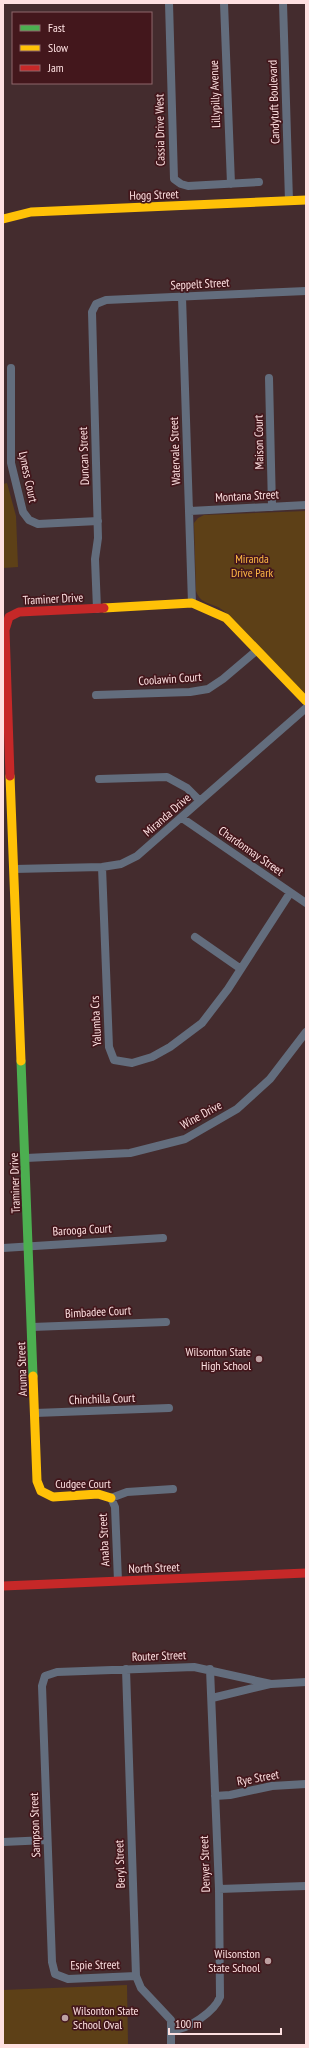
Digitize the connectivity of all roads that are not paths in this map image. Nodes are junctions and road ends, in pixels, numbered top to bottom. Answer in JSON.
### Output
{"nodes":[{"id":1,"x":168,"y":3,"type":"edge"},
{"id":2,"x":224,"y":3,"type":"edge"},
{"id":3,"x":283,"y":3,"type":"edge"},
{"id":4,"x":259,"y":182,"type":"dead end"},
{"id":5,"x":231,"y":184,"type":"junction"},
{"id":6,"x":306,"y":200,"type":"edge"},
{"id":7,"x":289,"y":201,"type":"junction"},
{"id":8,"x":3,"y":219,"type":"edge"},
{"id":9,"x":306,"y":291,"type":"edge"},
{"id":10,"x":182,"y":297,"type":"junction"},
{"id":11,"x":96,"y":304,"type":"joint"},
{"id":12,"x":11,"y":368,"type":"dead end"},
{"id":13,"x":269,"y":378,"type":"dead end"},
{"id":14,"x":306,"y":505,"type":"edge"},
{"id":15,"x":272,"y":506,"type":"junction"},
{"id":16,"x":190,"y":511,"type":"junction"},
{"id":17,"x":98,"y":522,"type":"junction"},
{"id":18,"x":192,"y":603,"type":"junction"},
{"id":19,"x":97,"y":609,"type":"junction"},
{"id":20,"x":256,"y":651,"type":"junction"},
{"id":21,"x":96,"y":695,"type":"dead end"},
{"id":22,"x":306,"y":701,"type":"edge"},
{"id":23,"x":306,"y":708,"type":"edge"},
{"id":24,"x":99,"y":779,"type":"dead end"},
{"id":25,"x":6,"y":796,"type":"edge"},
{"id":26,"x":200,"y":801,"type":"junction"},
{"id":27,"x":182,"y":818,"type":"junction"},
{"id":28,"x":102,"y":867,"type":"junction"},
{"id":29,"x":14,"y":869,"type":"junction"},
{"id":30,"x":290,"y":893,"type":"junction"},
{"id":31,"x":306,"y":903,"type":"edge"},
{"id":32,"x":195,"y":937,"type":"dead end"},
{"id":33,"x":241,"y":968,"type":"junction"},
{"id":34,"x":306,"y":1032,"type":"edge"},
{"id":35,"x":26,"y":1158,"type":"junction"},
{"id":36,"x":163,"y":1238,"type":"dead end"},
{"id":37,"x":29,"y":1246,"type":"junction"},
{"id":38,"x":3,"y":1248,"type":"edge"},
{"id":39,"x":166,"y":1322,"type":"dead end"},
{"id":40,"x":32,"y":1328,"type":"junction"},
{"id":41,"x":169,"y":1408,"type":"dead end"},
{"id":42,"x":36,"y":1414,"type":"junction"},
{"id":43,"x":173,"y":1490,"type":"dead end"},
{"id":44,"x":42,"y":1491,"type":"joint"},
{"id":45,"x":111,"y":1498,"type":"junction"},
{"id":46,"x":306,"y":1573,"type":"edge"},
{"id":47,"x":118,"y":1581,"type":"junction"},
{"id":48,"x":3,"y":1586,"type":"edge"},
{"id":49,"x":126,"y":1669,"type":"junction"},
{"id":50,"x":210,"y":1669,"type":"junction"},
{"id":51,"x":45,"y":1676,"type":"joint"},
{"id":52,"x":306,"y":1682,"type":"edge"},
{"id":53,"x":271,"y":1684,"type":"junction"},
{"id":54,"x":212,"y":1698,"type":"junction"},
{"id":55,"x":306,"y":1784,"type":"edge"},
{"id":56,"x":215,"y":1796,"type":"junction"},
{"id":57,"x":47,"y":1840,"type":"junction"},
{"id":58,"x":3,"y":1842,"type":"edge"},
{"id":59,"x":306,"y":1886,"type":"edge"},
{"id":60,"x":219,"y":1889,"type":"junction"},
{"id":61,"x":55,"y":1974,"type":"joint"},
{"id":62,"x":136,"y":1976,"type":"junction"},
{"id":63,"x":172,"y":2030,"type":"junction"},
{"id":64,"x":171,"y":2045,"type":"edge"}],
"edges":[{"from":1,"to":5,"type":"street","name":"Cassia Drive West"},
{"from":2,"to":5,"type":"street","name":"Lillypilly Avenue"},
{"from":3,"to":7,"type":"street","name":"Candytuft Boulevard"},
{"from":4,"to":5,"type":"street"},
{"from":6,"to":7,"type":"street","name":"Hogg Street"},
{"from":7,"to":8,"type":"street","name":"Hogg Street"},
{"from":9,"to":10,"type":"street","name":"Seppelt Street"},
{"from":10,"to":11,"type":"street","name":"Seppelt Street"},
{"from":10,"to":16,"type":"street","name":"Watervale Street"},
{"from":11,"to":17,"type":"street","name":"Duncan Street"},
{"from":12,"to":17,"type":"street","name":"Lyness Court"},
{"from":13,"to":15,"type":"street","name":"Maison Court"},
{"from":14,"to":15,"type":"street","name":"Montana Street"},
{"from":15,"to":16,"type":"street","name":"Montana Street"},
{"from":16,"to":18,"type":"street","name":"Watervale Street"},
{"from":17,"to":19,"type":"street","name":"Duncan Street"},
{"from":18,"to":19,"type":"street","name":"Traminer Drive"},
{"from":18,"to":20,"type":"street","name":"Traminer Drive"},
{"from":19,"to":25,"type":"street","name":"Traminer Drive"},
{"from":20,"to":21,"type":"street","name":"Coolawin Court"},
{"from":20,"to":22,"type":"street","name":"Traminer Drive"},
{"from":23,"to":26,"type":"street","name":"Miranda Drive"},
{"from":24,"to":26,"type":"street"},
{"from":25,"to":29,"type":"street","name":"Traminer Drive"},
{"from":26,"to":27,"type":"street","name":"Miranda Drive"},
{"from":27,"to":28,"type":"street","name":"Miranda Drive"},
{"from":27,"to":30,"type":"street","name":"Chardonnay Street"},
{"from":28,"to":29,"type":"street","name":"Miranda Drive"},
{"from":28,"to":33,"type":"street","name":"Yalumba Crs"},
{"from":29,"to":35,"type":"street","name":"Traminer Drive"},
{"from":30,"to":31,"type":"street","name":"Chardonnay Street"},
{"from":30,"to":33,"type":"street","name":"Yalumba Crs"},
{"from":32,"to":33,"type":"street"},
{"from":34,"to":35,"type":"street","name":"Wine Drive"},
{"from":35,"to":37,"type":"street","name":"Traminer Drive"},
{"from":36,"to":37,"type":"street","name":"Barooga Court"},
{"from":37,"to":38,"type":"street","name":"Barooga Court"},
{"from":37,"to":40,"type":"street","name":"Aruma Street"},
{"from":39,"to":40,"type":"street","name":"Bimbadee Court"},
{"from":40,"to":42,"type":"street","name":"Aruma Street"},
{"from":41,"to":42,"type":"street","name":"Chinchilla Court"},
{"from":42,"to":44,"type":"street","name":"Aruma Street"},
{"from":43,"to":45,"type":"street","name":"Cudgee Court"},
{"from":44,"to":45,"type":"street","name":"Cudgee Court"},
{"from":45,"to":47,"type":"street","name":"Anaba Street"},
{"from":46,"to":47,"type":"street","name":"North Street"},
{"from":47,"to":48,"type":"street","name":"North Street"},
{"from":49,"to":50,"type":"street","name":"Router Street"},
{"from":49,"to":51,"type":"street","name":"Router Street"},
{"from":49,"to":62,"type":"street","name":"Beryl Street"},
{"from":50,"to":53,"type":"street","name":"Router Street"},
{"from":50,"to":54,"type":"street","name":"Denyer Street"},
{"from":51,"to":57,"type":"street","name":"Sampson Street"},
{"from":52,"to":53,"type":"street","name":"Router Street"},
{"from":53,"to":54,"type":"street","name":"Router Street"},
{"from":54,"to":56,"type":"street","name":"Denyer Street"},
{"from":55,"to":56,"type":"street","name":"Rye Street"},
{"from":56,"to":60,"type":"street","name":"Denyer Street"},
{"from":57,"to":58,"type":"street"},
{"from":57,"to":61,"type":"street","name":"Sampson Street"},
{"from":59,"to":60,"type":"street"},
{"from":60,"to":63,"type":"street","name":"Denyer Street"},
{"from":61,"to":62,"type":"street","name":"Espie Street"},
{"from":62,"to":63,"type":"street","name":"Beryl Street"},
{"from":63,"to":64,"type":"street","name":"Beryl Street"}]}
